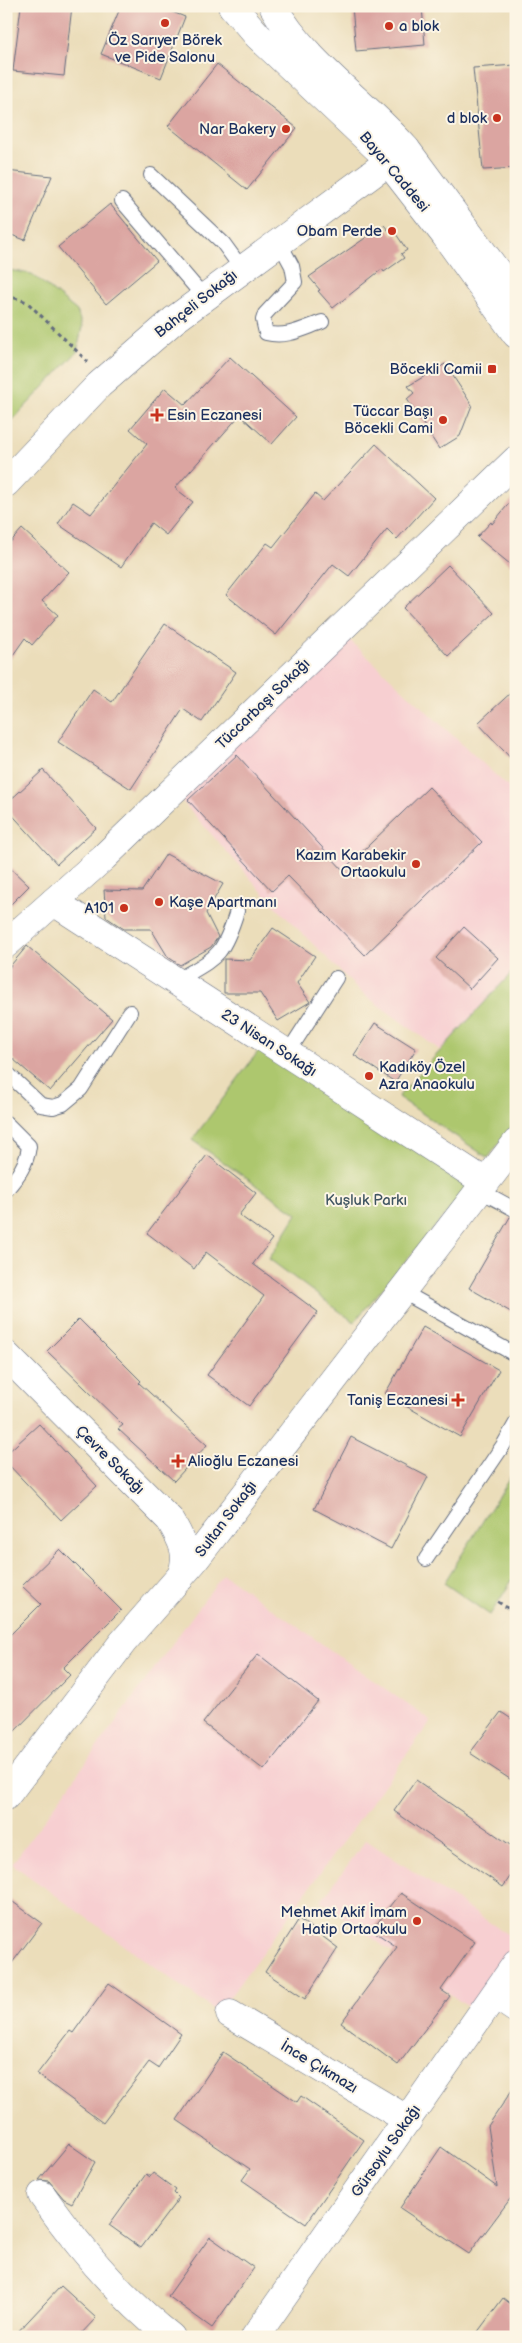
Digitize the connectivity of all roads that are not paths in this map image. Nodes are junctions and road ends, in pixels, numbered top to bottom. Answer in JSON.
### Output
{"nodes":[{"id":1,"x":232,"y":6,"type":"edge"},
{"id":2,"x":273,"y":6,"type":"edge"},
{"id":3,"x":398,"y":155,"type":"junction"},
{"id":4,"x":151,"y":175,"type":"dead end"},
{"id":5,"x":122,"y":201,"type":"dead end"},
{"id":6,"x":279,"y":242,"type":"junction"},
{"id":7,"x":242,"y":269,"type":"junction"},
{"id":8,"x":204,"y":297,"type":"junction"},
{"id":9,"x":516,"y":297,"type":"edge"},
{"id":10,"x":322,"y":322,"type":"dead end"},
{"id":11,"x":516,"y":334,"type":"edge"},
{"id":12,"x":516,"y":460,"type":"edge"},
{"id":13,"x":6,"y":483,"type":"edge"},
{"id":14,"x":54,"y":902,"type":"junction"},
{"id":15,"x":237,"y":911,"type":"dead end"},
{"id":16,"x":6,"y":944,"type":"edge"},
{"id":17,"x":336,"y":978,"type":"dead end"},
{"id":18,"x":176,"y":981,"type":"junction"},
{"id":19,"x":130,"y":1012,"type":"dead end"},
{"id":20,"x":287,"y":1054,"type":"junction"},
{"id":21,"x":6,"y":1072,"type":"edge"},
{"id":22,"x":6,"y":1123,"type":"edge"},
{"id":23,"x":516,"y":1143,"type":"edge"},
{"id":24,"x":482,"y":1186,"type":"junction"},
{"id":25,"x":6,"y":1190,"type":"edge"},
{"id":26,"x":516,"y":1210,"type":"edge"},
{"id":27,"x":402,"y":1292,"type":"junction"},
{"id":28,"x":6,"y":1355,"type":"edge"},
{"id":29,"x":516,"y":1355,"type":"edge"},
{"id":30,"x":516,"y":1423,"type":"edge"},
{"id":31,"x":166,"y":1515,"type":"junction"},
{"id":32,"x":222,"y":1523,"type":"junction"},
{"id":33,"x":426,"y":1559,"type":"dead end"},
{"id":34,"x":180,"y":1578,"type":"junction"},
{"id":35,"x":6,"y":1796,"type":"edge"},
{"id":36,"x":516,"y":1964,"type":"edge"},
{"id":37,"x":506,"y":2002,"type":"edge"},
{"id":38,"x":230,"y":2014,"type":"dead end"},
{"id":39,"x":408,"y":2120,"type":"junction"},
{"id":40,"x":42,"y":2195,"type":"dead end"},
{"id":41,"x":171,"y":2337,"type":"edge"},
{"id":42,"x":255,"y":2337,"type":"edge"}],
"edges":[{"from":1,"to":3,"type":"street","name":"Bayar Caddesi"},
{"from":2,"to":3,"type":"street","name":"Bayar Caddesi"},
{"from":3,"to":6,"type":"street","name":"Bahçeli Sokağı"},
{"from":3,"to":9,"type":"street","name":"Bayar Caddesi"},
{"from":3,"to":11,"type":"street","name":"Bayar Caddesi"},
{"from":4,"to":7,"type":"lane"},
{"from":5,"to":8,"type":"lane"},
{"from":6,"to":7,"type":"street","name":"Bahçeli Sokağı"},
{"from":6,"to":10,"type":"lane"},
{"from":7,"to":8,"type":"street","name":"Bahçeli Sokağı"},
{"from":8,"to":13,"type":"street","name":"Bahçeli Sokağı"},
{"from":12,"to":14,"type":"street","name":"Tüccarbaşı Sokağı"},
{"from":14,"to":16,"type":"street","name":"Tüccarbaşı Sokağı"},
{"from":14,"to":18,"type":"street","name":"23 Nisan Sokağı"},
{"from":15,"to":18,"type":"lane"},
{"from":17,"to":20,"type":"lane"},
{"from":18,"to":20,"type":"street","name":"23 Nisan Sokağı"},
{"from":19,"to":21,"type":"lane"},
{"from":20,"to":24,"type":"street","name":"23 Nisan Sokağı"},
{"from":22,"to":25,"type":"lane"},
{"from":23,"to":24,"type":"street","name":"Sultan Sokağı"},
{"from":24,"to":26,"type":"lane"},
{"from":24,"to":27,"type":"street","name":"Sultan Sokağı"},
{"from":27,"to":29,"type":"lane"},
{"from":27,"to":32,"type":"street","name":"Sultan Sokağı"},
{"from":28,"to":31,"type":"street","name":"Çevre Sokağı"},
{"from":30,"to":33,"type":"lane"},
{"from":31,"to":32,"type":"street"},
{"from":31,"to":34,"type":"street","name":"Çevre Sokağı"},
{"from":32,"to":34,"type":"street","name":"Sultan Sokağı"},
{"from":34,"to":35,"type":"street","name":"Sultan Sokağı"},
{"from":36,"to":37,"type":"street","name":"Gürsoylu Sokağı"},
{"from":37,"to":39,"type":"street","name":"Gürsoylu Sokağı"},
{"from":38,"to":39,"type":"street","name":"İnce Çıkmazı"},
{"from":39,"to":42,"type":"street","name":"Gürsoylu Sokağı"},
{"from":40,"to":41,"type":"street"}]}
